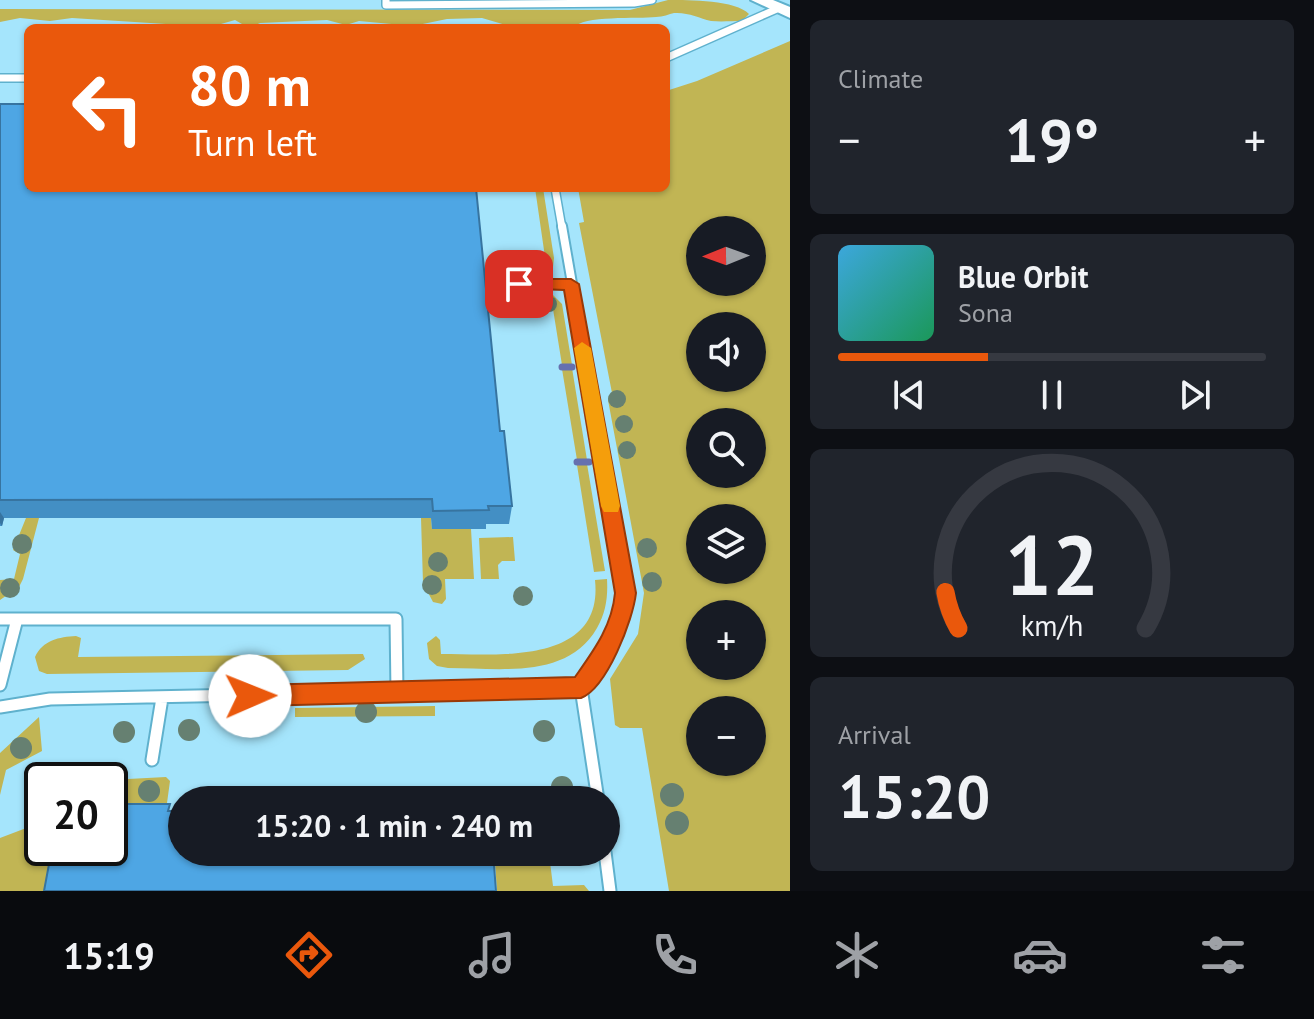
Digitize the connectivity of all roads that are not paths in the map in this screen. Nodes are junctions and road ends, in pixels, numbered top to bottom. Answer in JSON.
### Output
{"nodes":[{"id":1,"x":386,"y":0,"type":"edge"},
{"id":2,"x":652,"y":0,"type":"edge"},
{"id":3,"x":759,"y":0,"type":"edge"},
{"id":4,"x":784,"y":10,"type":"edge"},
{"id":5,"x":670,"y":56,"type":"edge"},
{"id":6,"x":0,"y":78,"type":"edge"},
{"id":7,"x":24,"y":78,"type":"edge"},
{"id":8,"x":556,"y":192,"type":"edge"},
{"id":9,"x":519,"y":284,"type":"dead end"},
{"id":10,"x":571,"y":284,"type":"junction"},
{"id":11,"x":0,"y":619,"type":"edge"},
{"id":12,"x":17,"y":619,"type":"junction"},
{"id":13,"x":0,"y":685,"type":"edge"},
{"id":14,"x":581,"y":688,"type":"junction"},
{"id":15,"x":397,"y":693,"type":"junction"},
{"id":16,"x":162,"y":698,"type":"junction"},
{"id":17,"x":0,"y":707,"type":"edge"},
{"id":18,"x":152,"y":760,"type":"dead end"},
{"id":19,"x":596,"y":786,"type":"edge"},
{"id":20,"x":607,"y":866,"type":"edge"},
{"id":21,"x":610,"y":891,"type":"edge"}],
"edges":[{"from":1,"to":2,"type":"lane"},
{"from":3,"to":4,"type":"main road"},
{"from":4,"to":5,"type":"lane"},
{"from":6,"to":7,"type":"lane"},
{"from":8,"to":10,"type":"lane"},
{"from":9,"to":10,"type":"lane"},
{"from":10,"to":14,"type":"lane"},
{"from":11,"to":12,"type":"lane"},
{"from":12,"to":13,"type":"lane"},
{"from":12,"to":15,"type":"lane"},
{"from":14,"to":15,"type":"lane"},
{"from":14,"to":19,"type":"lane"},
{"from":15,"to":16,"type":"lane"},
{"from":16,"to":17,"type":"lane"},
{"from":16,"to":18,"type":"lane"},
{"from":20,"to":21,"type":"lane"}]}
